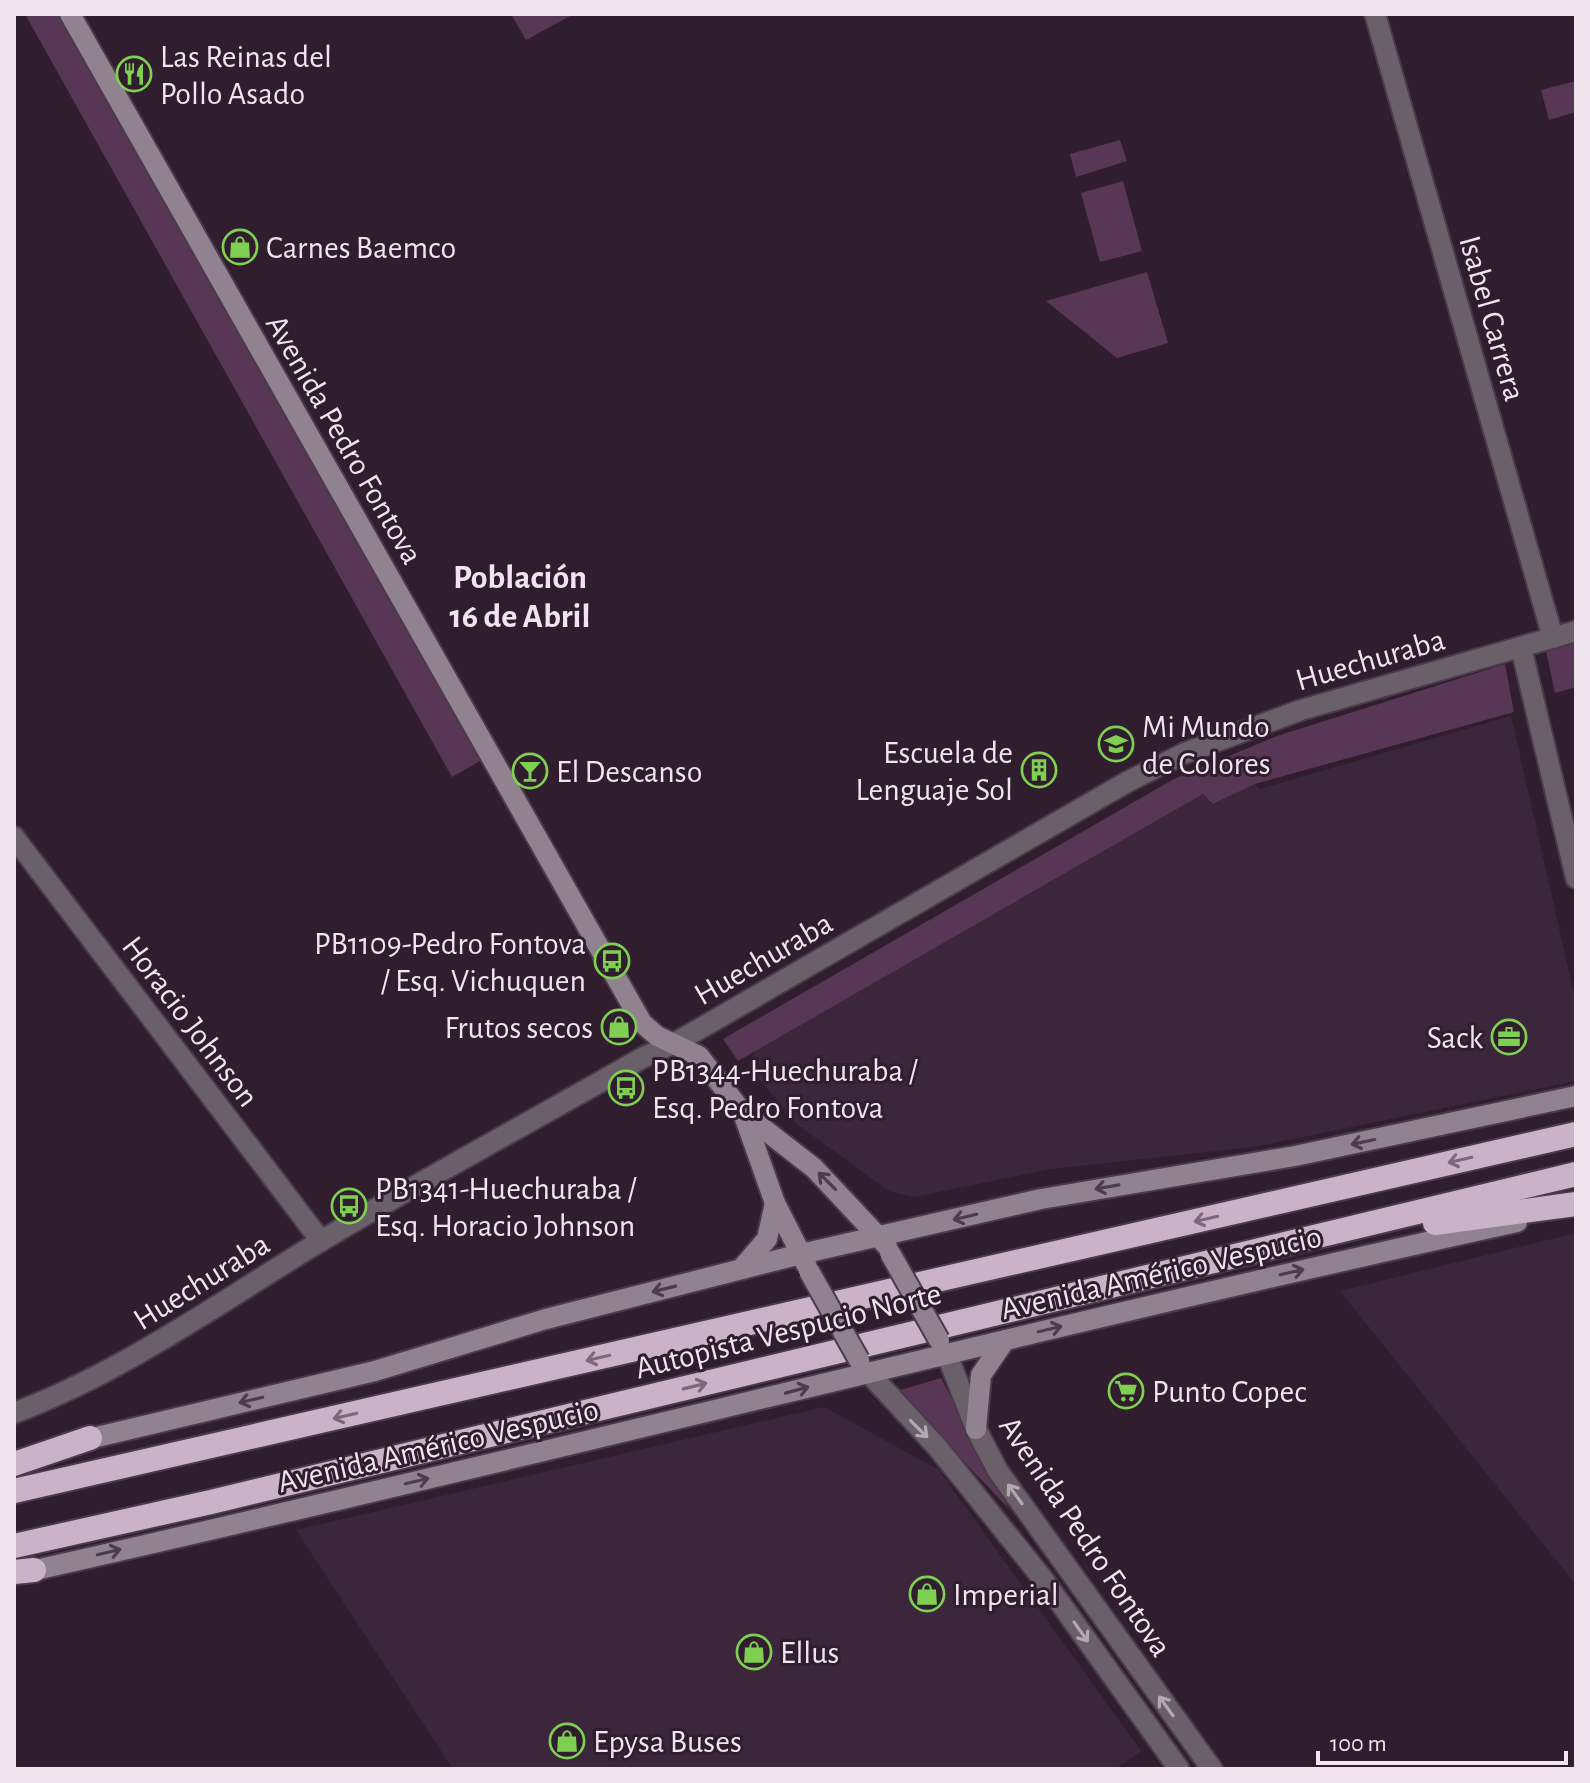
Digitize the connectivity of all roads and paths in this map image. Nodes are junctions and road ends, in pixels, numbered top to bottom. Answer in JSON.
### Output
{"nodes":[{"id":1,"x":70,"y":14,"type":"edge"},
{"id":2,"x":1375,"y":14,"type":"edge"},
{"id":3,"x":1576,"y":631,"type":"edge"},
{"id":4,"x":1553,"y":638,"type":"junction"},
{"id":5,"x":1521,"y":647,"type":"junction"},
{"id":6,"x":14,"y":837,"type":"edge"},
{"id":7,"x":1576,"y":878,"type":"edge"},
{"id":8,"x":675,"y":1043,"type":"junction"},
{"id":9,"x":1576,"y":1096,"type":"edge"},
{"id":10,"x":743,"y":1113,"type":"junction"},
{"id":11,"x":1576,"y":1134,"type":"edge"},
{"id":12,"x":1576,"y":1174,"type":"edge"},
{"id":13,"x":775,"y":1203,"type":"junction"},
{"id":14,"x":1576,"y":1206,"type":"edge"},
{"id":15,"x":321,"y":1241,"type":"junction"},
{"id":16,"x":1306,"y":1241,"type":"junction"},
{"id":17,"x":886,"y":1245,"type":"junction"},
{"id":18,"x":805,"y":1262,"type":"junction"},
{"id":19,"x":740,"y":1270,"type":"junction"},
{"id":20,"x":1005,"y":1340,"type":"junction"},
{"id":21,"x":942,"y":1346,"type":"junction"},
{"id":22,"x":863,"y":1366,"type":"junction"},
{"id":23,"x":14,"y":1413,"type":"edge"},
{"id":24,"x":976,"y":1429,"type":"junction"},
{"id":25,"x":90,"y":1438,"type":"junction"},
{"id":26,"x":14,"y":1457,"type":"edge"},
{"id":27,"x":14,"y":1464,"type":"edge"},
{"id":28,"x":14,"y":1491,"type":"edge"},
{"id":29,"x":14,"y":1546,"type":"edge"},
{"id":30,"x":21,"y":1572,"type":"edge"},
{"id":31,"x":1179,"y":1769,"type":"edge"},
{"id":32,"x":1212,"y":1769,"type":"edge"}],
"edges":[{"from":1,"to":8,"type":"main road","name":"Avenida Pedro Fontova"},
{"from":2,"to":4,"type":"street","name":"Isabel Carrera"},
{"from":3,"to":4,"type":"street","name":"Huechuraba"},
{"from":4,"to":5,"type":"street","name":"Huechuraba"},
{"from":5,"to":7,"type":"street"},
{"from":5,"to":8,"type":"street","name":"Huechuraba"},
{"from":6,"to":15,"type":"street","name":"Horacio Johnson"},
{"from":8,"to":10,"type":"main road","name":"Avenida Pedro Fontova"},
{"from":8,"to":15,"type":"street","name":"Huechuraba"},
{"from":9,"to":17,"type":"main road","one_way":true},
{"from":10,"to":13,"type":"main road","name":"Avenida Pedro Fontova"},
{"from":17,"to":10,"type":"main road","name":"Avenida Pedro Fontova","one_way":true},
{"from":11,"to":28,"type":"highway","name":"Autopista Vespucio Norte","one_way":true},
{"from":12,"to":16,"type":"highway","name":"Autopista Vespucio Norte"},
{"from":13,"to":18,"type":"main road","name":"Avenida Pedro Fontova"},
{"from":13,"to":19,"type":"main road"},
{"from":14,"to":16,"type":"highway"},
{"from":20,"to":14,"type":"main road","name":"Avenida Américo Vespucio","one_way":true},
{"from":15,"to":23,"type":"street","name":"Huechuraba"},
{"from":29,"to":16,"type":"highway","name":"Autopista Vespucio Norte","one_way":true},
{"from":17,"to":18,"type":"main road"},
{"from":17,"to":21,"type":"main road","name":"Avenida Pedro Fontova","bridge":true},
{"from":18,"to":19,"type":"main road"},
{"from":18,"to":22,"type":"main road","name":"Avenida Pedro Fontova","bridge":true},
{"from":19,"to":25,"type":"main road","one_way":true},
{"from":20,"to":21,"type":"main road","name":"Avenida Américo Vespucio"},
{"from":20,"to":24,"type":"main road"},
{"from":21,"to":22,"type":"main road","name":"Avenida Américo Vespucio"},
{"from":21,"to":24,"type":"street","name":"Avenida Pedro Fontova"},
{"from":30,"to":22,"type":"main road","name":"Avenida Américo Vespucio","one_way":true},
{"from":22,"to":31,"type":"street","name":"Avenida Pedro Fontova","one_way":true},
{"from":32,"to":24,"type":"street","name":"Avenida Pedro Fontova","one_way":true},
{"from":25,"to":26,"type":"main road"},
{"from":25,"to":27,"type":"highway"}]}
